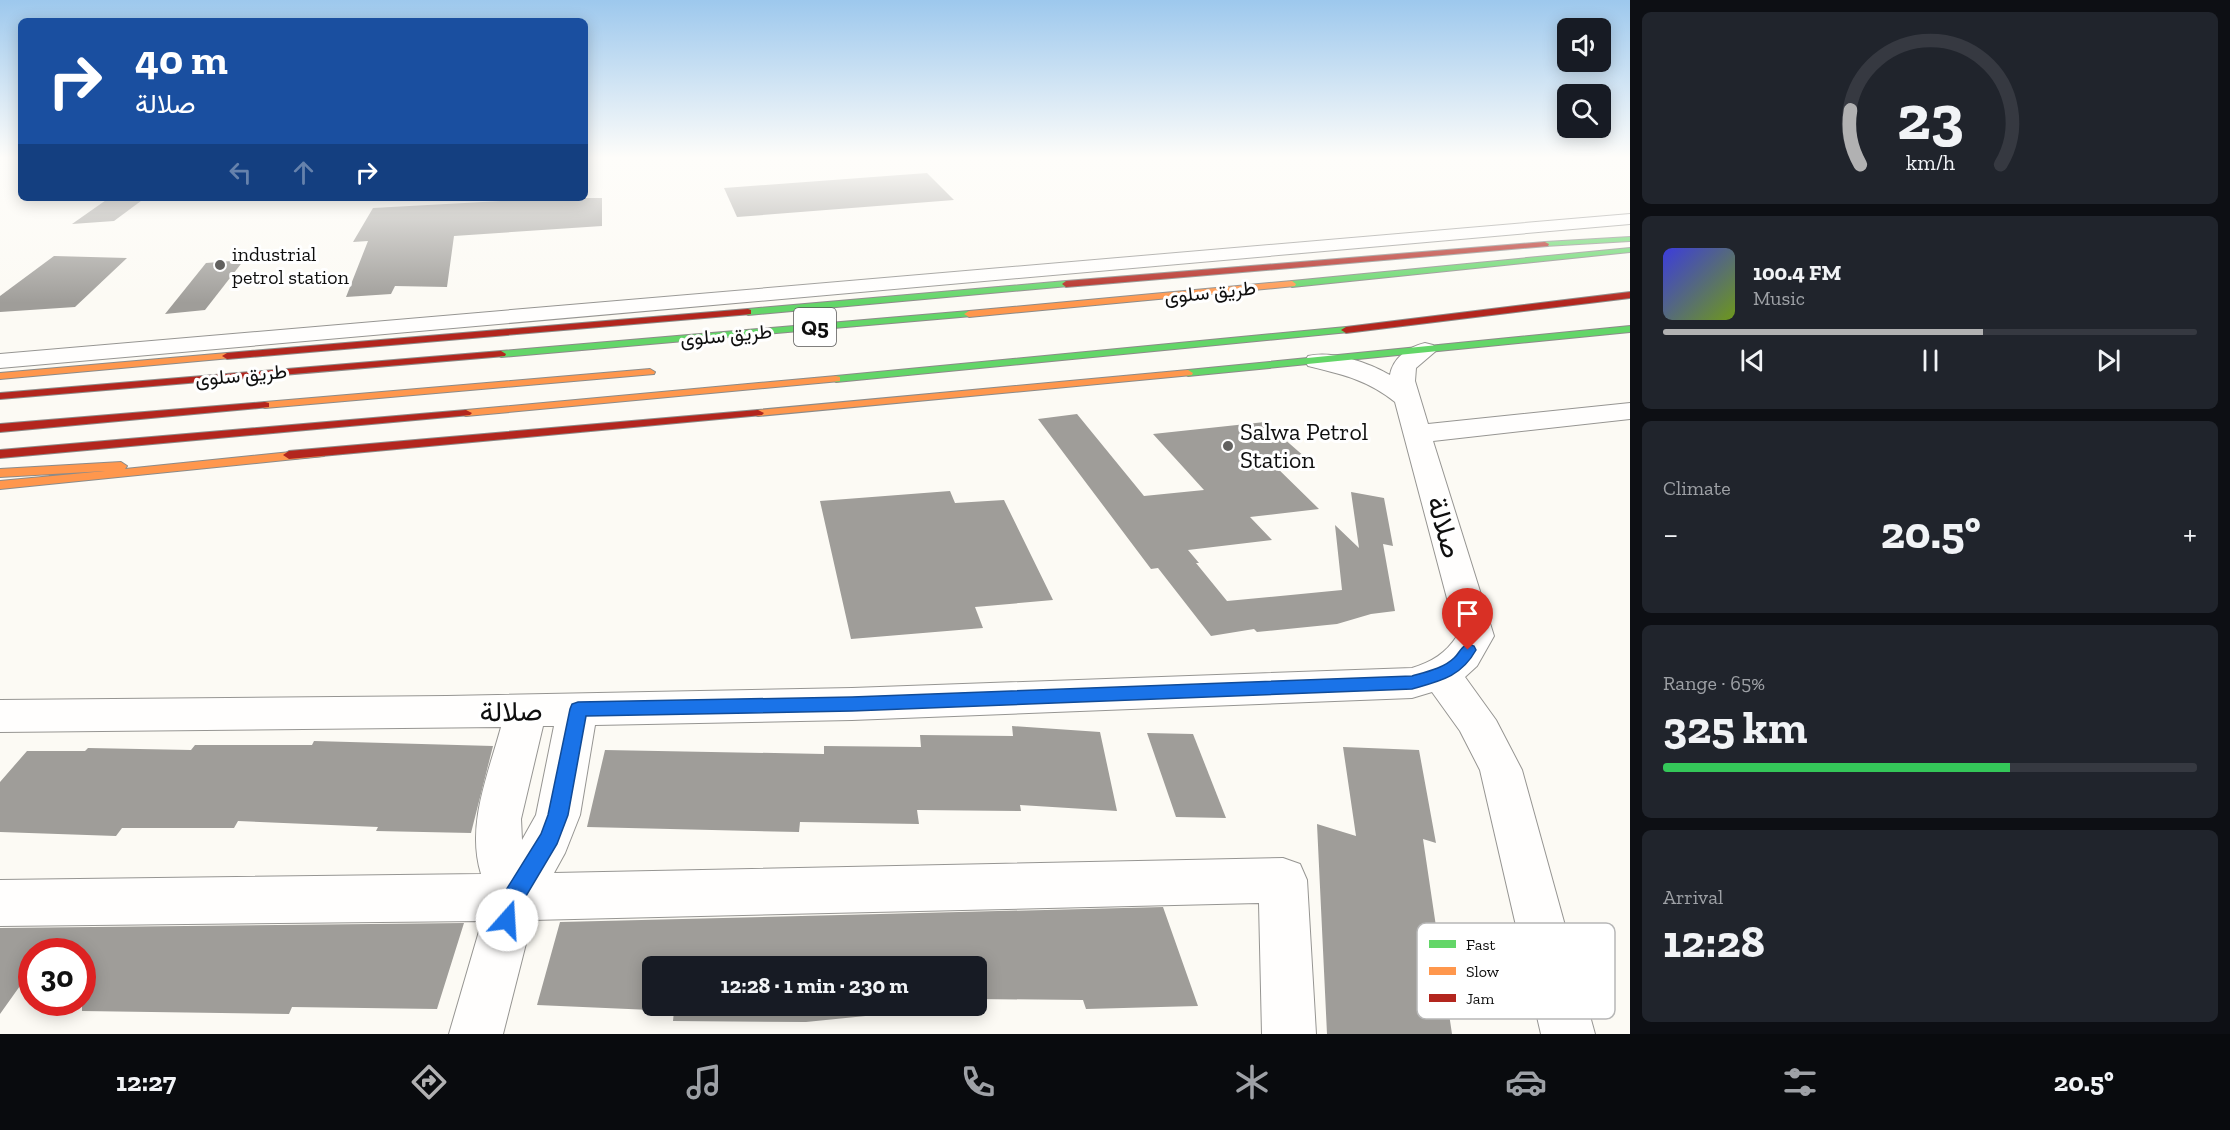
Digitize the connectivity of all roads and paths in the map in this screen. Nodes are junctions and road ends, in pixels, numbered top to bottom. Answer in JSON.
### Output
{"nodes":[{"id":1,"x":1630,"y":219,"type":"edge"},
{"id":2,"x":1630,"y":239,"type":"edge"},
{"id":3,"x":1630,"y":250,"type":"edge"},
{"id":4,"x":1630,"y":288,"type":"edge"},
{"id":5,"x":1630,"y":295,"type":"edge"},
{"id":6,"x":1428,"y":306,"type":"dead end"},
{"id":7,"x":1630,"y":329,"type":"edge"},
{"id":8,"x":174,"y":346,"type":"junction"},
{"id":9,"x":1425,"y":350,"type":"junction"},
{"id":10,"x":0,"y":361,"type":"edge"},
{"id":11,"x":1317,"y":361,"type":"junction"},
{"id":12,"x":117,"y":366,"type":"junction"},
{"id":13,"x":666,"y":371,"type":"dead end"},
{"id":14,"x":0,"y":376,"type":"edge"},
{"id":15,"x":0,"y":396,"type":"edge"},
{"id":16,"x":1630,"y":411,"type":"edge"},
{"id":17,"x":1412,"y":416,"type":"junction"},
{"id":18,"x":0,"y":428,"type":"edge"},
{"id":19,"x":320,"y":453,"type":"junction"},
{"id":20,"x":0,"y":454,"type":"edge"},
{"id":21,"x":0,"y":473,"type":"edge"},
{"id":22,"x":0,"y":485,"type":"edge"},
{"id":23,"x":1439,"y":674,"type":"junction"},
{"id":24,"x":578,"y":709,"type":"junction"},
{"id":25,"x":526,"y":711,"type":"junction"},
{"id":26,"x":0,"y":716,"type":"edge"},
{"id":27,"x":513,"y":897,"type":"junction"},
{"id":28,"x":0,"y":903,"type":"edge"},
{"id":29,"x":1540,"y":923,"type":"edge"},
{"id":30,"x":1564,"y":1019,"type":"edge"},
{"id":31,"x":476,"y":1034,"type":"edge"},
{"id":32,"x":1289,"y":1034,"type":"edge"},
{"id":33,"x":1568,"y":1034,"type":"edge"}],
"edges":[{"from":1,"to":8,"type":"street","name":"طريق سلوى"},
{"from":2,"to":12,"type":"main road","name":"طريق سلوى"},
{"from":3,"to":15,"type":"main road","name":"طريق سلوى","number":"Q5"},
{"from":4,"to":6,"type":"main road"},
{"from":5,"to":20,"type":"main road"},
{"from":7,"to":9,"type":"main road"},
{"from":8,"to":10,"type":"street","name":"طريق سلوى"},
{"from":8,"to":12,"type":"main road"},
{"from":9,"to":11,"type":"main road"},
{"from":9,"to":17,"type":"street","name":"صلالة"},
{"from":11,"to":17,"type":"street"},
{"from":11,"to":19,"type":"main road"},
{"from":12,"to":14,"type":"main road","name":"طريق سلوى"},
{"from":13,"to":18,"type":"main road","name":"طريق سلوى"},
{"from":16,"to":17,"type":"street"},
{"from":17,"to":23,"type":"street","name":"صلالة"},
{"from":19,"to":21,"type":"main road"},
{"from":19,"to":22,"type":"main road"},
{"from":23,"to":24,"type":"street","name":"صلالة"},
{"from":23,"to":29,"type":"street"},
{"from":24,"to":25,"type":"street","name":"صلالة"},
{"from":24,"to":27,"type":"street"},
{"from":25,"to":26,"type":"street","name":"صلالة"},
{"from":25,"to":27,"type":"street"},
{"from":27,"to":28,"type":"street"},
{"from":27,"to":31,"type":"street"},
{"from":27,"to":32,"type":"street"},
{"from":30,"to":33,"type":"street"}]}
